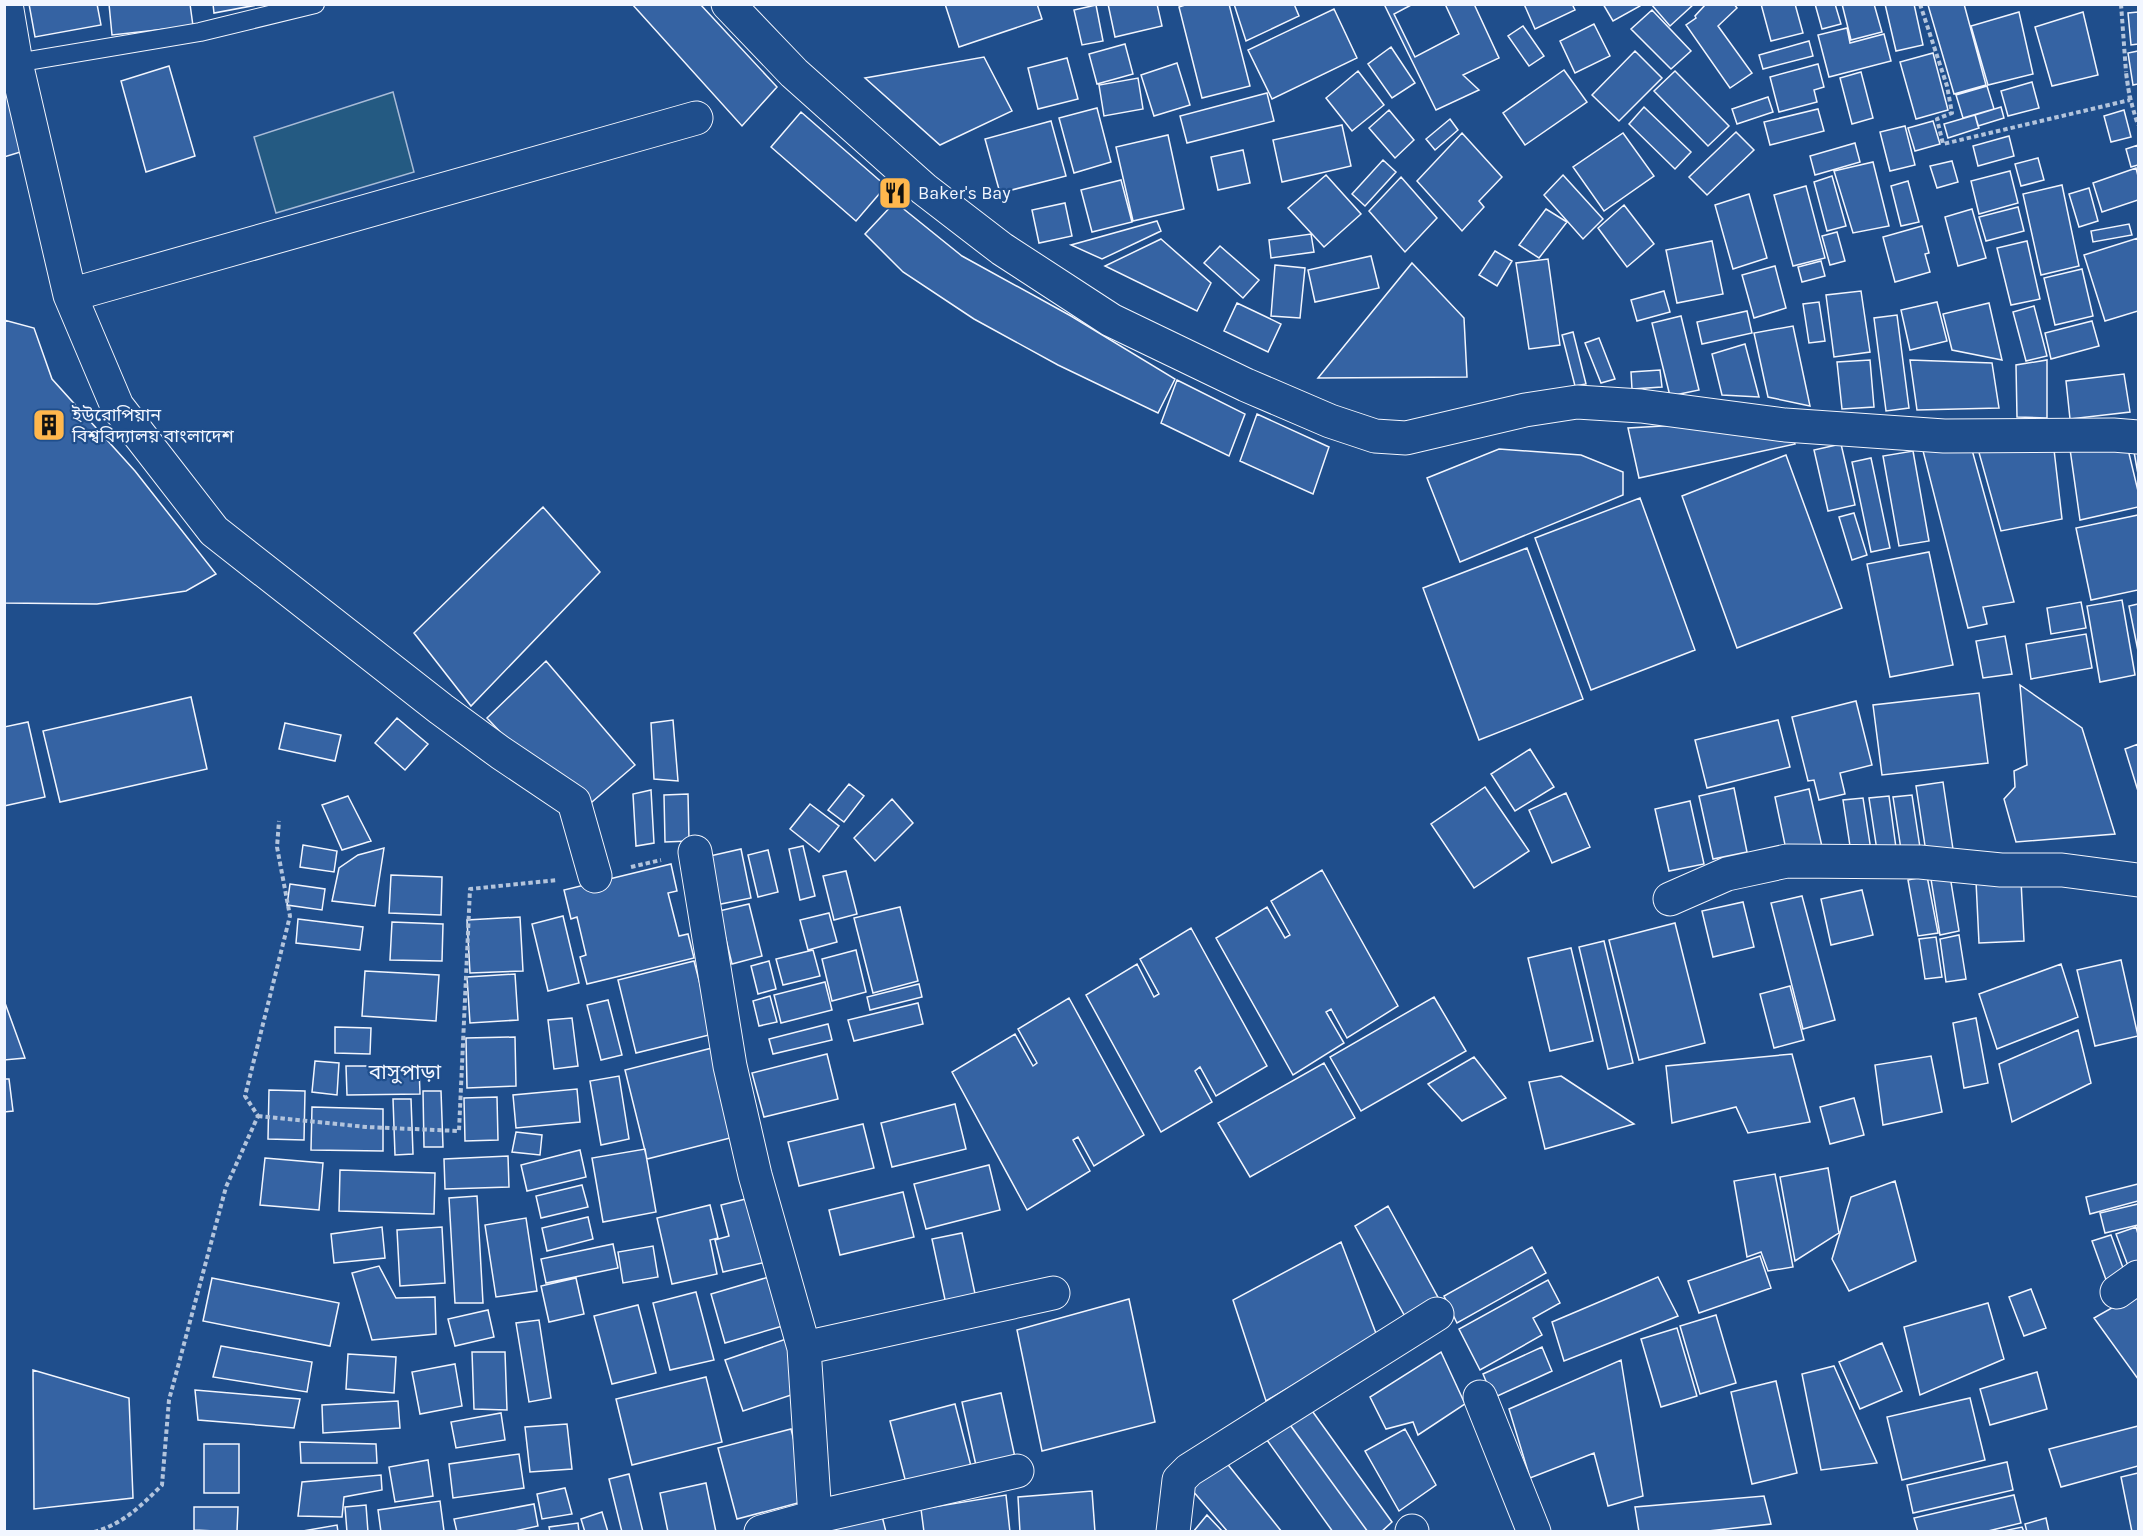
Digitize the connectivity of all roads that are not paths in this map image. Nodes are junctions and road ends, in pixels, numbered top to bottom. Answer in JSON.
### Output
{"nodes":[{"id":1,"x":6,"y":4,"type":"edge"},
{"id":2,"x":315,"y":4,"type":"edge"},
{"id":3,"x":728,"y":4,"type":"edge"},
{"id":4,"x":16,"y":63,"type":"junction"},
{"id":5,"x":696,"y":118,"type":"dead end"},
{"id":6,"x":70,"y":295,"type":"junction"},
{"id":7,"x":2139,"y":437,"type":"edge"},
{"id":8,"x":695,"y":852,"type":"road end"},
{"id":9,"x":595,"y":876,"type":"road end"},
{"id":10,"x":2139,"y":880,"type":"edge"},
{"id":11,"x":1670,"y":899,"type":"dead end"},
{"id":12,"x":1053,"y":1293,"type":"dead end"},
{"id":13,"x":1437,"y":1314,"type":"dead end"},
{"id":14,"x":804,"y":1348,"type":"junction"},
{"id":15,"x":1480,"y":1397,"type":"dead end"},
{"id":16,"x":1017,"y":1471,"type":"dead end"},
{"id":17,"x":815,"y":1517,"type":"junction"},
{"id":18,"x":761,"y":1532,"type":"edge"},
{"id":19,"x":1173,"y":1532,"type":"edge"},
{"id":20,"x":1534,"y":1532,"type":"edge"}],
"edges":[{"from":1,"to":4,"type":"street"},
{"from":2,"to":4,"type":"lane"},
{"from":3,"to":7,"type":"street"},
{"from":4,"to":6,"type":"street"},
{"from":5,"to":6,"type":"street"},
{"from":6,"to":9,"type":"street"},
{"from":8,"to":14,"type":"street"},
{"from":10,"to":11,"type":"street"},
{"from":12,"to":14,"type":"street"},
{"from":13,"to":19,"type":"street"},
{"from":14,"to":17,"type":"street"},
{"from":15,"to":20,"type":"street"},
{"from":16,"to":17,"type":"street"},
{"from":17,"to":18,"type":"street"}]}
